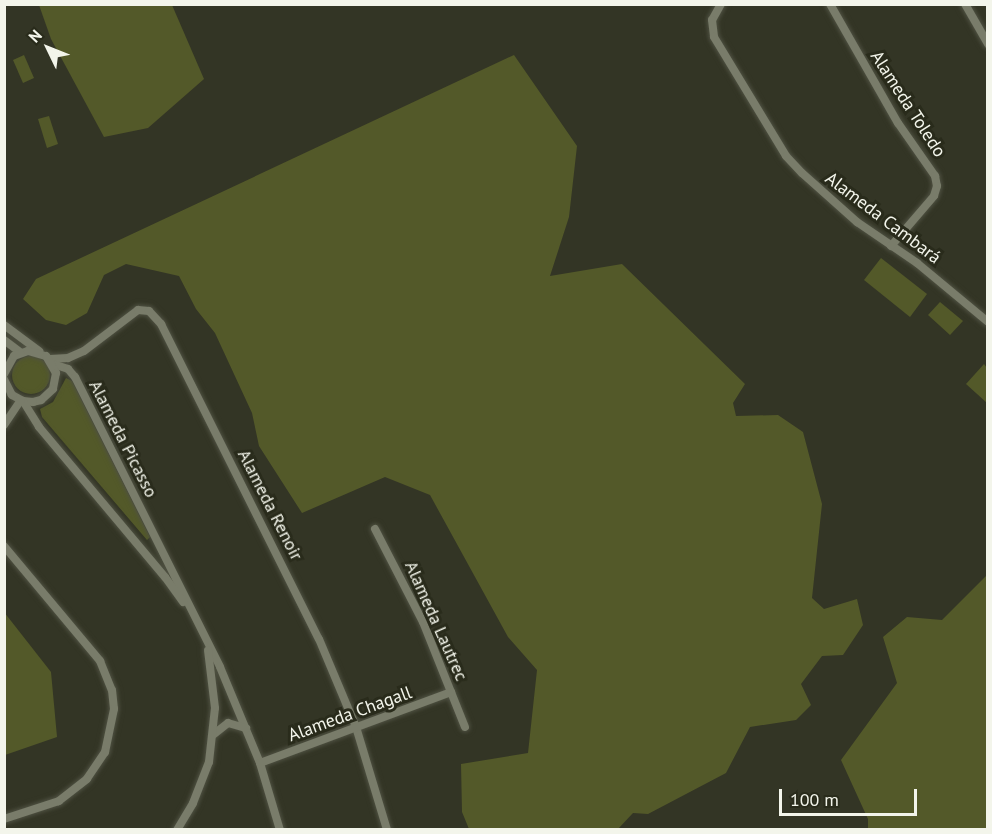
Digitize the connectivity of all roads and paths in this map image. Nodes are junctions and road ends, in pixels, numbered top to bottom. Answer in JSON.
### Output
{"nodes":[{"id":1,"x":721,"y":4,"type":"edge"},
{"id":2,"x":830,"y":4,"type":"edge"},
{"id":3,"x":964,"y":4,"type":"edge"},
{"id":4,"x":987,"y":44,"type":"edge"},
{"id":5,"x":891,"y":246,"type":"junction"},
{"id":6,"x":986,"y":317,"type":"edge"},
{"id":7,"x":4,"y":325,"type":"edge"},
{"id":8,"x":4,"y":340,"type":"edge"},
{"id":9,"x":20,"y":352,"type":"junction"},
{"id":10,"x":48,"y":359,"type":"junction"},
{"id":11,"x":5,"y":376,"type":"edge"},
{"id":12,"x":22,"y":401,"type":"junction"},
{"id":13,"x":4,"y":425,"type":"edge"},
{"id":14,"x":375,"y":529,"type":"dead end"},
{"id":15,"x":156,"y":539,"type":"junction"},
{"id":16,"x":4,"y":546,"type":"edge"},
{"id":17,"x":141,"y":548,"type":"junction"},
{"id":18,"x":196,"y":621,"type":"junction"},
{"id":19,"x":207,"y":643,"type":"junction"},
{"id":20,"x":451,"y":692,"type":"junction"},
{"id":21,"x":356,"y":727,"type":"junction"},
{"id":22,"x":465,"y":727,"type":"dead end"},
{"id":23,"x":246,"y":728,"type":"junction"},
{"id":24,"x":214,"y":735,"type":"junction"},
{"id":25,"x":260,"y":763,"type":"junction"},
{"id":26,"x":4,"y":819,"type":"edge"},
{"id":27,"x":177,"y":830,"type":"edge"},
{"id":28,"x":280,"y":830,"type":"edge"},
{"id":29,"x":387,"y":830,"type":"edge"}],
"edges":[{"from":1,"to":5,"type":"street","name":"Alameda Cambará"},
{"from":2,"to":5,"type":"street","name":"Alameda Toledo"},
{"from":3,"to":4,"type":"street"},
{"from":5,"to":6,"type":"street","name":"Alameda Cambará"},
{"from":7,"to":10,"type":"street","name":"Alameda Picasso"},
{"from":8,"to":9,"type":"street"},
{"from":9,"to":10,"type":"street","name":"Alameda Picasso"},
{"from":9,"to":11,"type":"street","name":"Alameda Picasso"},
{"from":10,"to":12,"type":"street"},
{"from":10,"to":15,"type":"street","name":"Alameda Picasso"},
{"from":10,"to":21,"type":"street","name":"Alameda Renoir"},
{"from":11,"to":12,"type":"street","name":"Alameda Picasso"},
{"from":12,"to":13,"type":"street"},
{"from":12,"to":17,"type":"street","name":"Alameda Picasso"},
{"from":14,"to":20,"type":"street","name":"Alameda Lautrec"},
{"from":15,"to":17,"type":"street"},
{"from":15,"to":18,"type":"street","name":"Alameda Picasso"},
{"from":16,"to":26,"type":"street"},
{"from":17,"to":18,"type":"street","name":"Alameda Picasso"},
{"from":18,"to":19,"type":"street","name":"Alameda Picasso"},
{"from":19,"to":23,"type":"street","name":"Alameda Picasso"},
{"from":19,"to":24,"type":"street","name":"Alameda Picasso"},
{"from":20,"to":21,"type":"street","name":"Alameda Chagall"},
{"from":20,"to":22,"type":"street","name":"Alameda Lautrec"},
{"from":21,"to":25,"type":"street","name":"Alameda Chagall"},
{"from":21,"to":29,"type":"street","name":"Alameda Renoir"},
{"from":23,"to":24,"type":"street"},
{"from":23,"to":25,"type":"street","name":"Alameda Picasso"},
{"from":24,"to":27,"type":"street","name":"Alameda Picasso"},
{"from":25,"to":28,"type":"street","name":"Alameda Picasso"}]}
